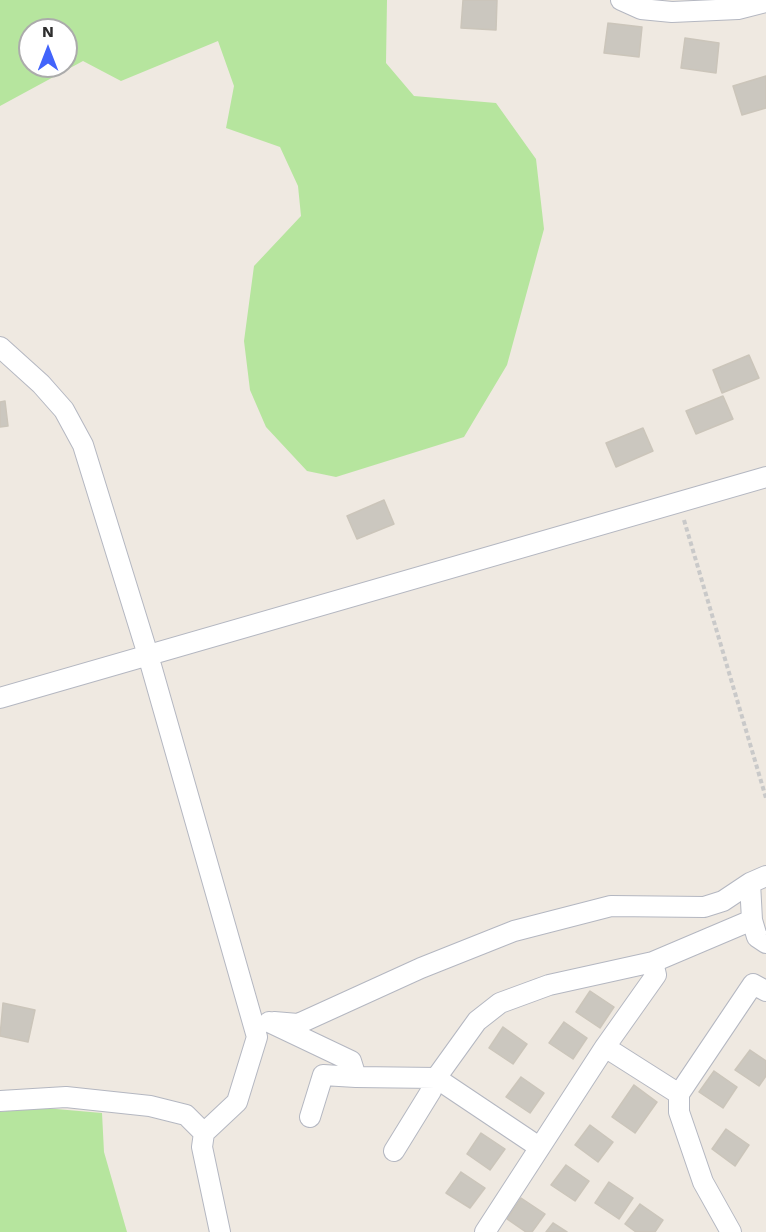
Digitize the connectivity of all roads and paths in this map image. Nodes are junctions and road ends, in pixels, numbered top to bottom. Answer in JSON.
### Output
{"nodes":[{"id":1,"x":621,"y":0,"type":"edge"},
{"id":2,"x":766,"y":2,"type":"edge"},
{"id":3,"x":0,"y":347,"type":"edge"},
{"id":4,"x":766,"y":477,"type":"edge"},
{"id":5,"x":679,"y":502,"type":"junction"},
{"id":6,"x":148,"y":655,"type":"junction"},
{"id":7,"x":0,"y":698,"type":"edge"},
{"id":8,"x":766,"y":798,"type":"edge"},
{"id":9,"x":758,"y":880,"type":"edge"},
{"id":10,"x":752,"y":920,"type":"junction"},
{"id":11,"x":766,"y":943,"type":"edge"},
{"id":12,"x":653,"y":962,"type":"junction"},
{"id":13,"x":766,"y":991,"type":"edge"},
{"id":14,"x":260,"y":1020,"type":"junction"},
{"id":15,"x":605,"y":1047,"type":"junction"},
{"id":16,"x":356,"y":1077,"type":"junction"},
{"id":17,"x":436,"y":1078,"type":"junction"},
{"id":18,"x":679,"y":1095,"type":"junction"},
{"id":19,"x":0,"y":1101,"type":"edge"},
{"id":20,"x":310,"y":1117,"type":"dead end"},
{"id":21,"x":204,"y":1133,"type":"junction"},
{"id":22,"x":539,"y":1147,"type":"junction"},
{"id":23,"x":394,"y":1150,"type":"dead end"},
{"id":24,"x":220,"y":1232,"type":"edge"},
{"id":25,"x":485,"y":1232,"type":"edge"},
{"id":26,"x":731,"y":1232,"type":"edge"}],
"edges":[{"from":1,"to":2,"type":"street"},
{"from":3,"to":6,"type":"street"},
{"from":4,"to":5,"type":"street"},
{"from":5,"to":6,"type":"street"},
{"from":5,"to":8,"type":"path"},
{"from":6,"to":7,"type":"street"},
{"from":6,"to":14,"type":"street"},
{"from":9,"to":10,"type":"street"},
{"from":9,"to":14,"type":"street"},
{"from":10,"to":11,"type":"street"},
{"from":10,"to":12,"type":"street"},
{"from":12,"to":15,"type":"street"},
{"from":12,"to":17,"type":"street"},
{"from":13,"to":18,"type":"street"},
{"from":14,"to":16,"type":"street"},
{"from":14,"to":21,"type":"street"},
{"from":15,"to":18,"type":"street"},
{"from":15,"to":22,"type":"street"},
{"from":16,"to":17,"type":"street"},
{"from":16,"to":20,"type":"street"},
{"from":17,"to":22,"type":"street"},
{"from":17,"to":23,"type":"street"},
{"from":18,"to":26,"type":"street"},
{"from":19,"to":21,"type":"street"},
{"from":21,"to":24,"type":"street"},
{"from":22,"to":25,"type":"street"}]}
